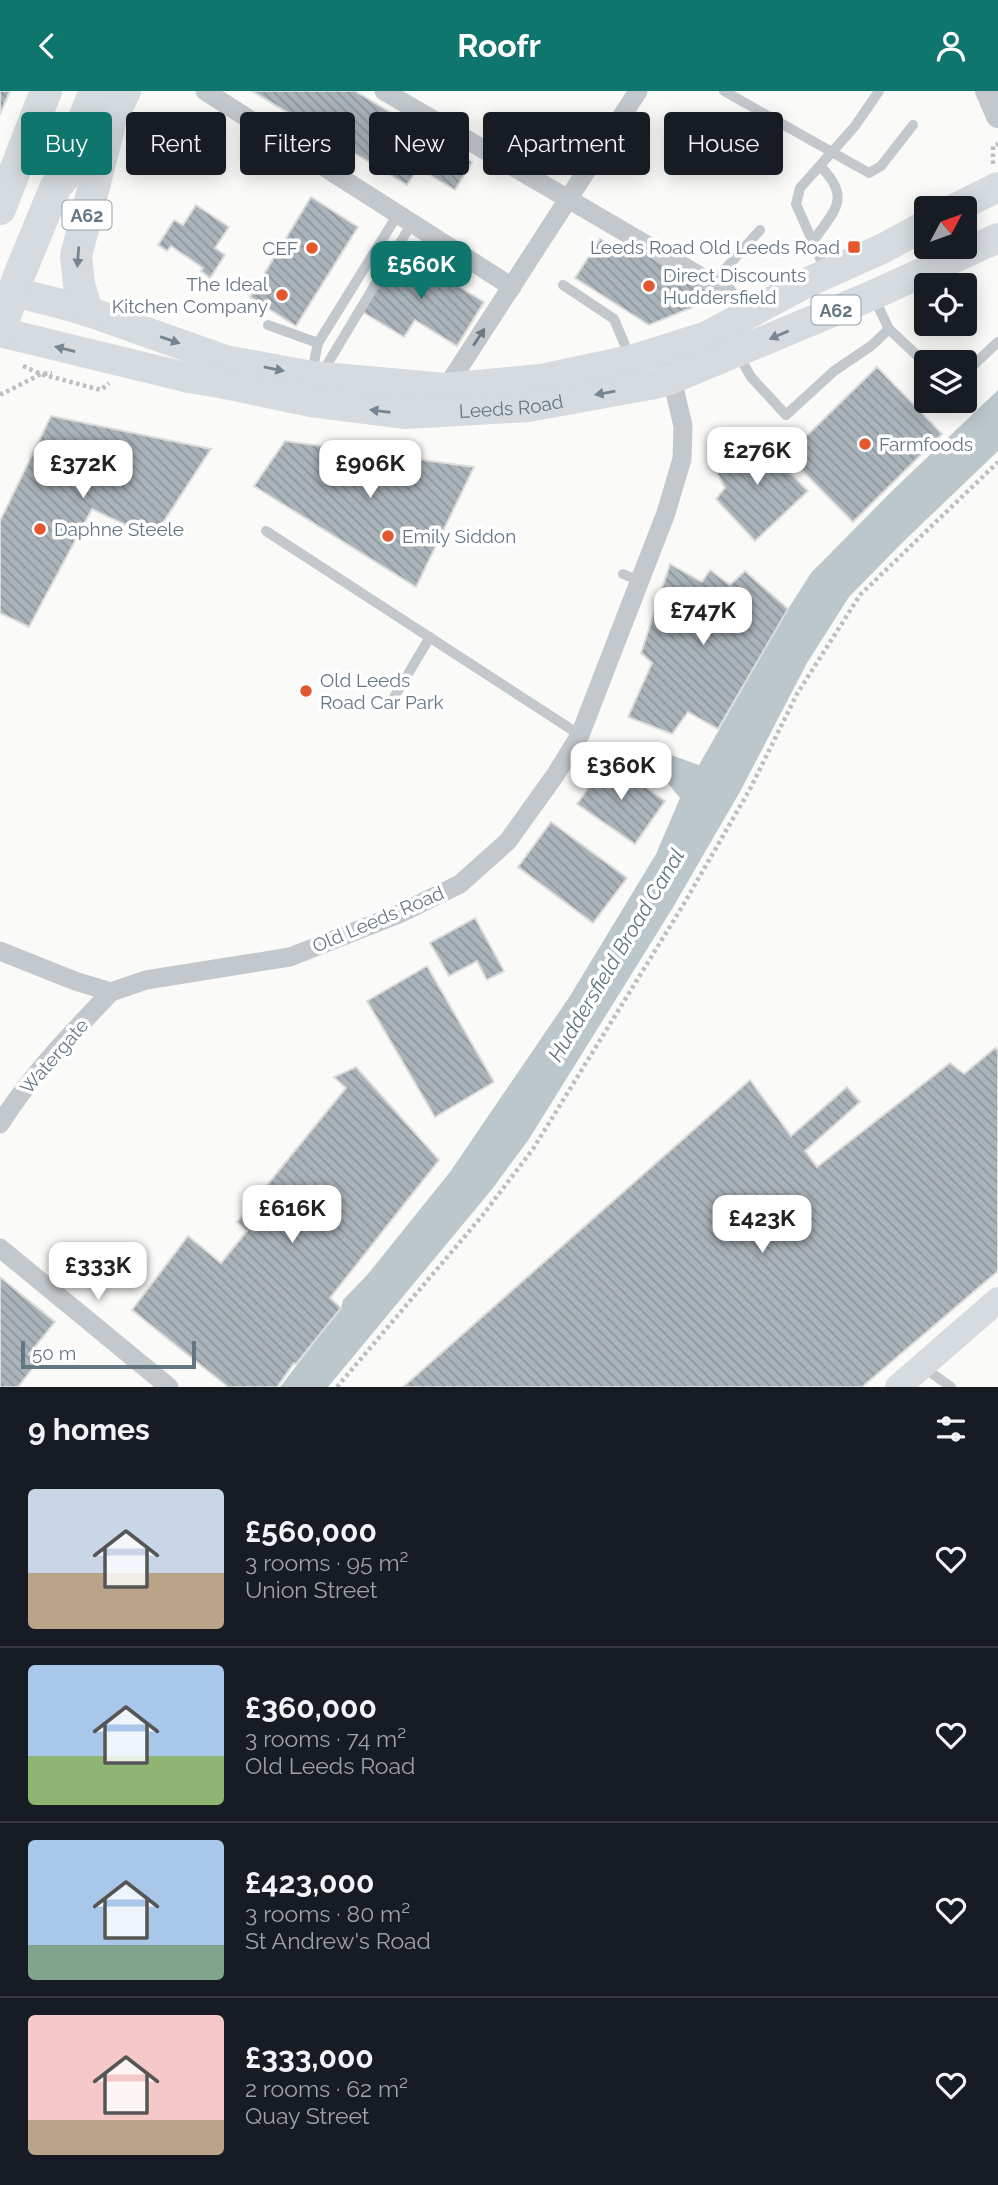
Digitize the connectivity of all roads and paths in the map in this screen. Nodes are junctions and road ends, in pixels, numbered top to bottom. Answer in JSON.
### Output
{"nodes":[{"id":1,"x":47,"y":91,"type":"edge"},
{"id":2,"x":94,"y":91,"type":"edge"},
{"id":3,"x":125,"y":91,"type":"edge"},
{"id":4,"x":205,"y":91,"type":"edge"},
{"id":5,"x":384,"y":91,"type":"edge"},
{"id":6,"x":638,"y":91,"type":"edge"},
{"id":7,"x":724,"y":91,"type":"edge"},
{"id":8,"x":879,"y":91,"type":"edge"},
{"id":9,"x":987,"y":91,"type":"edge"},
{"id":10,"x":998,"y":116,"type":"edge"},
{"id":11,"x":112,"y":117,"type":"edge"},
{"id":12,"x":913,"y":125,"type":"dead end"},
{"id":13,"x":832,"y":151,"type":"junction"},
{"id":14,"x":820,"y":166,"type":"junction"},
{"id":15,"x":66,"y":175,"type":"edge"},
{"id":16,"x":97,"y":175,"type":"edge"},
{"id":17,"x":998,"y":187,"type":"edge"},
{"id":18,"x":55,"y":188,"type":"junction"},
{"id":19,"x":977,"y":198,"type":"edge"},
{"id":20,"x":568,"y":199,"type":"junction"},
{"id":21,"x":0,"y":209,"type":"edge"},
{"id":22,"x":405,"y":218,"type":"junction"},
{"id":23,"x":760,"y":230,"type":"dead end"},
{"id":24,"x":914,"y":232,"type":"edge"},
{"id":25,"x":998,"y":238,"type":"edge"},
{"id":26,"x":813,"y":241,"type":"junction"},
{"id":27,"x":827,"y":273,"type":"junction"},
{"id":28,"x":563,"y":285,"type":"dead end"},
{"id":29,"x":512,"y":287,"type":"junction"},
{"id":30,"x":719,"y":288,"type":"joint"},
{"id":31,"x":6,"y":294,"type":"edge"},
{"id":32,"x":873,"y":295,"type":"junction"},
{"id":33,"x":86,"y":311,"type":"junction"},
{"id":34,"x":268,"y":325,"type":"dead end"},
{"id":35,"x":889,"y":329,"type":"junction"},
{"id":36,"x":0,"y":332,"type":"edge"},
{"id":37,"x":998,"y":342,"type":"edge"},
{"id":38,"x":318,"y":343,"type":"junction"},
{"id":39,"x":737,"y":353,"type":"junction"},
{"id":40,"x":914,"y":353,"type":"edge"},
{"id":41,"x":643,"y":356,"type":"junction"},
{"id":42,"x":977,"y":362,"type":"edge"},
{"id":43,"x":41,"y":374,"type":"dead end"},
{"id":44,"x":316,"y":376,"type":"junction"},
{"id":45,"x":672,"y":379,"type":"junction"},
{"id":46,"x":446,"y":388,"type":"junction"},
{"id":47,"x":0,"y":393,"type":"edge"},
{"id":48,"x":998,"y":462,"type":"edge"},
{"id":49,"x":266,"y":531,"type":"dead end"},
{"id":50,"x":430,"y":637,"type":"junction"},
{"id":51,"x":393,"y":699,"type":"dead end"},
{"id":52,"x":580,"y":735,"type":"junction"},
{"id":53,"x":0,"y":951,"type":"edge"},
{"id":54,"x":111,"y":992,"type":"junction"},
{"id":55,"x":0,"y":1124,"type":"edge"},
{"id":56,"x":0,"y":1248,"type":"edge"},
{"id":57,"x":998,"y":1300,"type":"edge"},
{"id":58,"x":923,"y":1366,"type":"junction"},
{"id":59,"x":170,"y":1387,"type":"edge"},
{"id":60,"x":337,"y":1387,"type":"edge"},
{"id":61,"x":898,"y":1387,"type":"edge"},
{"id":62,"x":951,"y":1387,"type":"edge"}],
"edges":[{"from":1,"to":21,"type":"highway"},
{"from":2,"to":18,"type":"main road","number":"A62"},
{"from":3,"to":11,"type":"highway","number":"A62"},
{"from":4,"to":22,"type":"street"},
{"from":5,"to":20,"type":"street"},
{"from":6,"to":20,"type":"street"},
{"from":7,"to":13,"type":"lane"},
{"from":8,"to":13,"type":"lane"},
{"from":9,"to":10,"type":"street"},
{"from":12,"to":13,"type":"lane"},
{"from":13,"to":14,"type":"lane"},
{"from":14,"to":26,"type":"lane"},
{"from":14,"to":26,"type":"lane"},
{"from":15,"to":18,"type":"highway","number":"A62"},
{"from":16,"to":33,"type":"highway","number":"A62","one_way":true},
{"from":17,"to":19,"type":"main road"},
{"from":18,"to":31,"type":"highway","number":"A62"},
{"from":20,"to":29,"type":"street"},
{"from":20,"to":30,"type":"street"},
{"from":22,"to":29,"type":"street"},
{"from":22,"to":38,"type":"lane"},
{"from":22,"to":44,"type":"lane"},
{"from":23,"to":30,"type":"lane"},
{"from":24,"to":27,"type":"main road","name":"Leeds Road","number":"A62"},
{"from":25,"to":32,"type":"main road","name":"Leeds Road","number":"A62"},
{"from":26,"to":27,"type":"lane"},
{"from":27,"to":41,"type":"main road","name":"Leeds Road","number":"A62"},
{"from":28,"to":41,"type":"lane"},
{"from":46,"to":29,"type":"street","one_way":true},
{"from":31,"to":33,"type":"main road","name":"Leeds Road","number":"A62"},
{"from":31,"to":36,"type":"highway","number":"A62"},
{"from":32,"to":35,"type":"lane"},
{"from":32,"to":39,"type":"main road","name":"Leeds Road","number":"A62","one_way":true},
{"from":33,"to":44,"type":"main road","name":"Leeds Road","number":"A62","one_way":true},
{"from":34,"to":38,"type":"lane"},
{"from":35,"to":39,"type":"lane"},
{"from":35,"to":40,"type":"lane"},
{"from":45,"to":36,"type":"main road","name":"Leeds Road","number":"A62","one_way":true},
{"from":37,"to":42,"type":"lane"},
{"from":38,"to":44,"type":"lane"},
{"from":39,"to":45,"type":"main road","name":"Leeds Road","number":"A62"},
{"from":41,"to":45,"type":"street","name":"Old Leeds Road"},
{"from":41,"to":46,"type":"main road","name":"Leeds Road","number":"A62"},
{"from":43,"to":47,"type":"path"},
{"from":44,"to":46,"type":"main road","name":"Leeds Road","number":"A62"},
{"from":45,"to":52,"type":"street","name":"Old Leeds Road"},
{"from":48,"to":60,"type":"path"},
{"from":49,"to":50,"type":"lane"},
{"from":50,"to":51,"type":"lane"},
{"from":50,"to":52,"type":"lane"},
{"from":52,"to":54,"type":"street","name":"Old Leeds Road"},
{"from":53,"to":54,"type":"street"},
{"from":54,"to":55,"type":"street","name":"Watergate"},
{"from":56,"to":59,"type":"street"},
{"from":57,"to":58,"type":"main road"},
{"from":58,"to":61,"type":"main road"},
{"from":58,"to":62,"type":"lane"}]}
